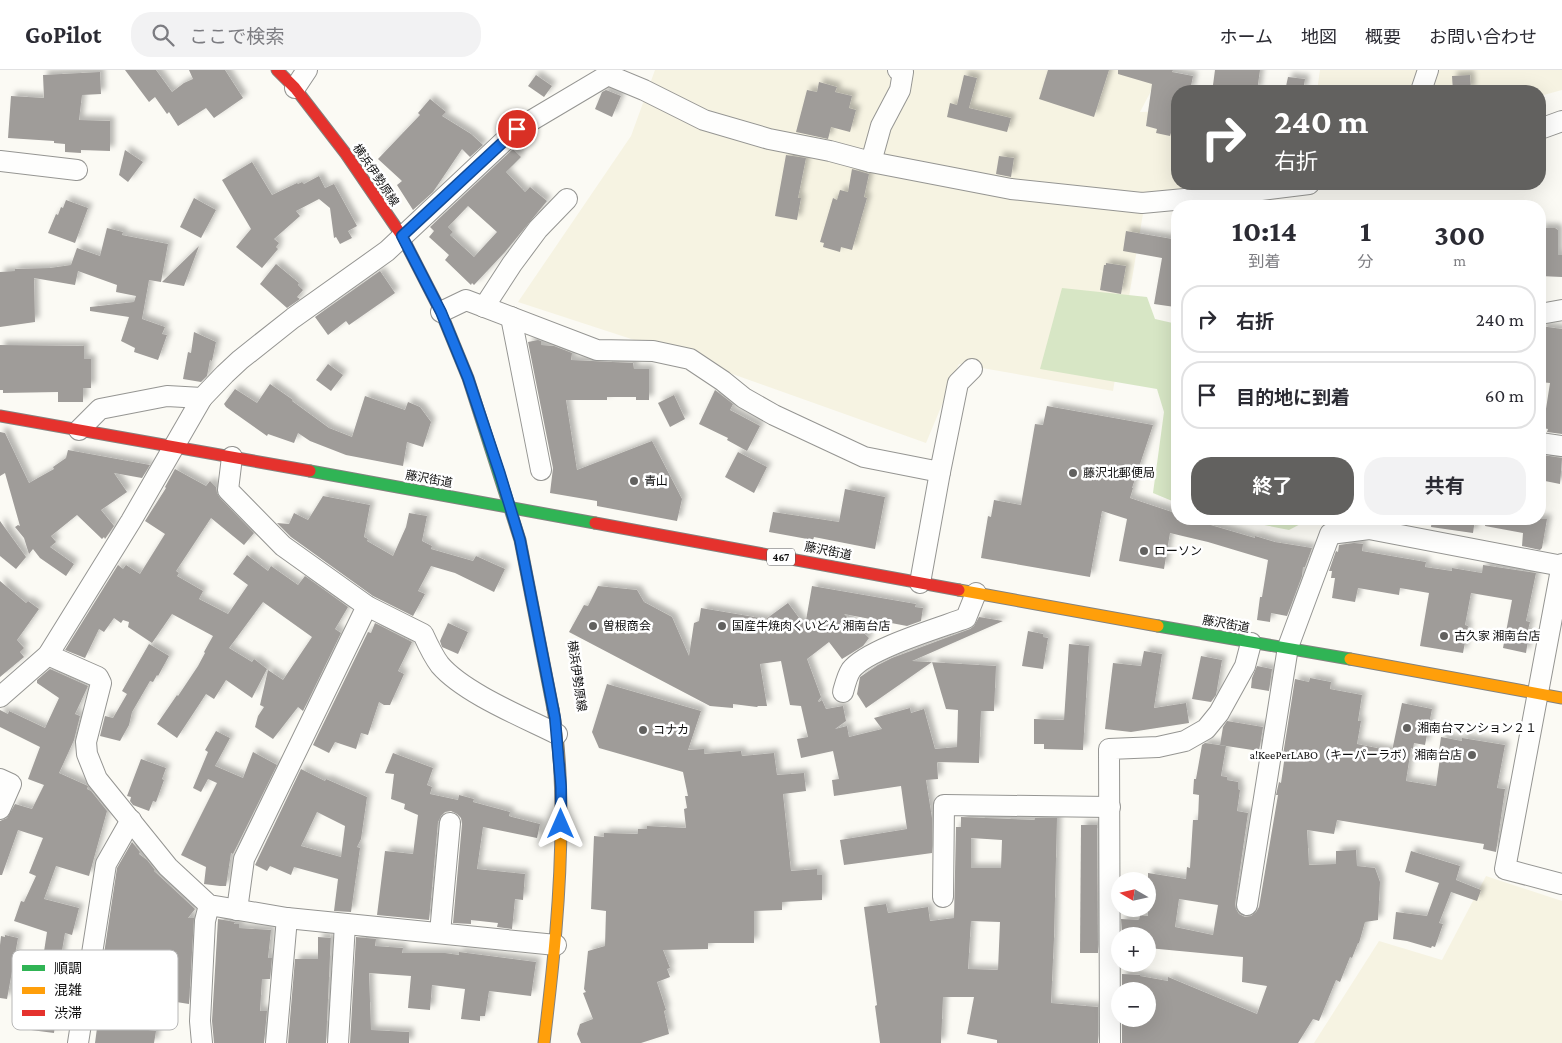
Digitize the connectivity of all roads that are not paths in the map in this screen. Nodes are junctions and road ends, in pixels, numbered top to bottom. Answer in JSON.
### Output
{"nodes":[{"id":1,"x":277,"y":70,"type":"edge"},
{"id":2,"x":307,"y":70,"type":"edge"},
{"id":3,"x":898,"y":70,"type":"edge"},
{"id":4,"x":1428,"y":70,"type":"edge"},
{"id":5,"x":610,"y":72,"type":"edge"},
{"id":6,"x":1422,"y":85,"type":"edge"},
{"id":7,"x":295,"y":88,"type":"junction"},
{"id":8,"x":1562,"y":121,"type":"edge"},
{"id":9,"x":1546,"y":127,"type":"edge"},
{"id":10,"x":0,"y":161,"type":"edge"},
{"id":11,"x":872,"y":162,"type":"junction"},
{"id":12,"x":77,"y":170,"type":"dead end"},
{"id":13,"x":1261,"y":190,"type":"edge"},
{"id":14,"x":567,"y":198,"type":"dead end"},
{"id":15,"x":1171,"y":200,"type":"edge"},
{"id":16,"x":1174,"y":200,"type":"edge"},
{"id":17,"x":402,"y":236,"type":"junction"},
{"id":18,"x":484,"y":307,"type":"junction"},
{"id":19,"x":1562,"y":310,"type":"edge"},
{"id":20,"x":441,"y":312,"type":"junction"},
{"id":21,"x":1546,"y":313,"type":"edge"},
{"id":22,"x":511,"y":317,"type":"junction"},
{"id":23,"x":972,"y":369,"type":"dead end"},
{"id":24,"x":202,"y":398,"type":"junction"},
{"id":25,"x":1,"y":417,"type":"edge"},
{"id":26,"x":79,"y":430,"type":"junction"},
{"id":27,"x":1546,"y":444,"type":"edge"},
{"id":28,"x":1562,"y":446,"type":"edge"},
{"id":29,"x":174,"y":447,"type":"junction"},
{"id":30,"x":232,"y":457,"type":"junction"},
{"id":31,"x":541,"y":470,"type":"dead end"},
{"id":32,"x":940,"y":472,"type":"junction"},
{"id":33,"x":500,"y":474,"type":"junction"},
{"id":34,"x":510,"y":508,"type":"junction"},
{"id":35,"x":525,"y":510,"type":"junction"},
{"id":36,"x":531,"y":526,"type":"dead end"},
{"id":37,"x":1392,"y":526,"type":"edge"},
{"id":38,"x":1562,"y":565,"type":"edge"},
{"id":39,"x":920,"y":583,"type":"junction"},
{"id":40,"x":976,"y":593,"type":"junction"},
{"id":41,"x":368,"y":606,"type":"junction"},
{"id":42,"x":1251,"y":643,"type":"junction"},
{"id":43,"x":1288,"y":647,"type":"junction"},
{"id":44,"x":48,"y":655,"type":"junction"},
{"id":45,"x":843,"y":692,"type":"dead end"},
{"id":46,"x":1539,"y":694,"type":"junction"},
{"id":47,"x":0,"y":697,"type":"edge"},
{"id":48,"x":1562,"y":698,"type":"edge"},
{"id":49,"x":557,"y":734,"type":"junction"},
{"id":50,"x":0,"y":779,"type":"edge"},
{"id":51,"x":1110,"y":807,"type":"junction"},
{"id":52,"x":0,"y":809,"type":"edge"},
{"id":53,"x":131,"y":820,"type":"junction"},
{"id":54,"x":450,"y":823,"type":"dead end"},
{"id":55,"x":1562,"y":884,"type":"edge"},
{"id":56,"x":943,"y":897,"type":"dead end"},
{"id":57,"x":209,"y":905,"type":"junction"},
{"id":58,"x":1247,"y":905,"type":"dead end"},
{"id":59,"x":237,"y":910,"type":"junction"},
{"id":60,"x":286,"y":918,"type":"junction"},
{"id":61,"x":345,"y":924,"type":"junction"},
{"id":62,"x":440,"y":933,"type":"junction"},
{"id":63,"x":556,"y":945,"type":"junction"},
{"id":64,"x":93,"y":950,"type":"edge"},
{"id":65,"x":80,"y":1030,"type":"edge"},
{"id":66,"x":78,"y":1043,"type":"edge"},
{"id":67,"x":202,"y":1043,"type":"edge"},
{"id":68,"x":276,"y":1043,"type":"edge"},
{"id":69,"x":338,"y":1043,"type":"edge"},
{"id":70,"x":544,"y":1043,"type":"edge"},
{"id":71,"x":1110,"y":1043,"type":"edge"}],
"edges":[{"from":1,"to":7,"type":"main road","name":"横浜伊勢原線"},
{"from":2,"to":7,"type":"street"},
{"from":3,"to":11,"type":"street"},
{"from":4,"to":6,"type":"street"},
{"from":5,"to":11,"type":"street"},
{"from":5,"to":17,"type":"street"},
{"from":7,"to":17,"type":"main road","name":"横浜伊勢原線"},
{"from":8,"to":9,"type":"street"},
{"from":10,"to":12,"type":"street"},
{"from":11,"to":15,"type":"street"},
{"from":13,"to":16,"type":"street"},
{"from":14,"to":18,"type":"street"},
{"from":17,"to":20,"type":"main road","name":"横浜伊勢原線"},
{"from":17,"to":24,"type":"street"},
{"from":18,"to":20,"type":"street"},
{"from":18,"to":22,"type":"street"},
{"from":19,"to":21,"type":"street"},
{"from":20,"to":33,"type":"main road","name":"横浜伊勢原線"},
{"from":22,"to":31,"type":"street"},
{"from":22,"to":32,"type":"street"},
{"from":23,"to":32,"type":"street"},
{"from":24,"to":26,"type":"street"},
{"from":24,"to":29,"type":"street"},
{"from":25,"to":26,"type":"main road","name":"藤沢街道","number":"467"},
{"from":26,"to":29,"type":"main road","name":"藤沢街道","number":"467"},
{"from":27,"to":28,"type":"street"},
{"from":29,"to":30,"type":"main road","name":"藤沢街道","number":"467"},
{"from":29,"to":44,"type":"street"},
{"from":30,"to":34,"type":"main road","name":"藤沢街道","number":"467"},
{"from":30,"to":41,"type":"street"},
{"from":32,"to":39,"type":"street"},
{"from":33,"to":34,"type":"main road","name":"横浜伊勢原線"},
{"from":33,"to":35,"type":"main road","name":"横浜伊勢原線"},
{"from":34,"to":35,"type":"main road","name":"藤沢街道","number":"467"},
{"from":34,"to":49,"type":"main road","name":"横浜伊勢原線"},
{"from":35,"to":36,"type":"main road","name":"横浜伊勢原線"},
{"from":35,"to":39,"type":"main road","name":"藤沢街道","number":"467"},
{"from":37,"to":38,"type":"street"},
{"from":37,"to":43,"type":"street"},
{"from":38,"to":46,"type":"street"},
{"from":39,"to":40,"type":"main road","name":"藤沢街道","number":"467"},
{"from":40,"to":42,"type":"main road","name":"藤沢街道","number":"467"},
{"from":40,"to":45,"type":"street"},
{"from":41,"to":49,"type":"street"},
{"from":41,"to":59,"type":"street"},
{"from":42,"to":43,"type":"main road","name":"藤沢街道","number":"467"},
{"from":42,"to":51,"type":"street"},
{"from":43,"to":46,"type":"main road","name":"藤沢街道","number":"467"},
{"from":43,"to":58,"type":"street"},
{"from":44,"to":47,"type":"street"},
{"from":44,"to":53,"type":"street"},
{"from":46,"to":48,"type":"main road","name":"藤沢街道","number":"467"},
{"from":46,"to":55,"type":"street"},
{"from":49,"to":63,"type":"main road","name":"横浜伊勢原線"},
{"from":50,"to":52,"type":"street"},
{"from":51,"to":56,"type":"street"},
{"from":51,"to":71,"type":"street"},
{"from":53,"to":57,"type":"street"},
{"from":53,"to":64,"type":"street"},
{"from":54,"to":62,"type":"street"},
{"from":57,"to":59,"type":"street"},
{"from":57,"to":67,"type":"street"},
{"from":59,"to":60,"type":"street"},
{"from":60,"to":61,"type":"street"},
{"from":60,"to":68,"type":"street"},
{"from":61,"to":62,"type":"street"},
{"from":61,"to":69,"type":"street"},
{"from":62,"to":63,"type":"street"},
{"from":63,"to":70,"type":"main road","name":"横浜伊勢原線"},
{"from":65,"to":66,"type":"street"}]}
